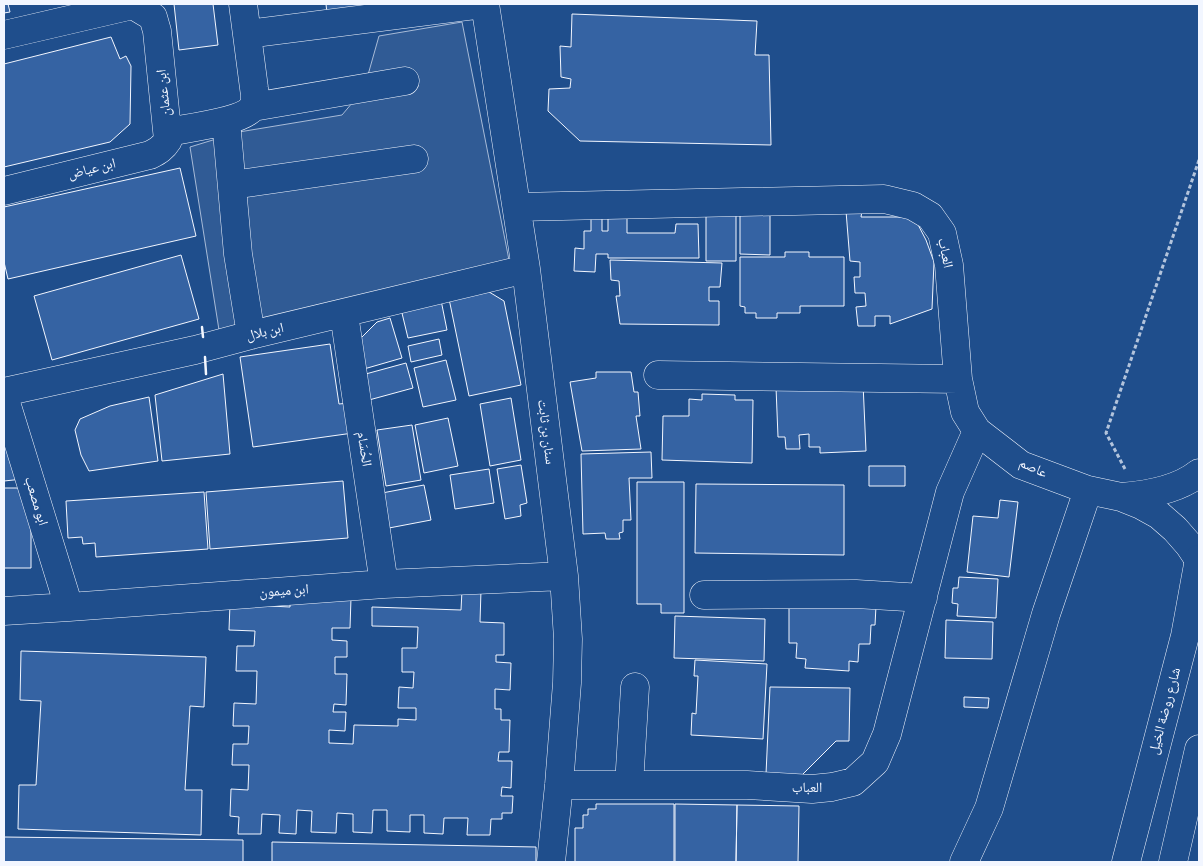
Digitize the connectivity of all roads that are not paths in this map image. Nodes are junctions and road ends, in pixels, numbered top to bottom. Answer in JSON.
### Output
{"nodes":[{"id":1,"x":243,"y":4,"type":"edge"},
{"id":2,"x":484,"y":4,"type":"edge"},
{"id":3,"x":247,"y":34,"type":"junction"},
{"id":4,"x":4,"y":35,"type":"edge"},
{"id":5,"x":405,"y":81,"type":"dead end"},
{"id":6,"x":253,"y":107,"type":"junction"},
{"id":7,"x":226,"y":121,"type":"junction"},
{"id":8,"x":168,"y":132,"type":"junction"},
{"id":9,"x":414,"y":159,"type":"dead end"},
{"id":10,"x":232,"y":185,"type":"junction"},
{"id":11,"x":4,"y":191,"type":"edge"},
{"id":12,"x":517,"y":207,"type":"junction"},
{"id":13,"x":526,"y":268,"type":"junction"},
{"id":14,"x":344,"y":314,"type":"junction"},
{"id":15,"x":251,"y":335,"type":"junction"},
{"id":16,"x":658,"y":375,"type":"dead end"},
{"id":17,"x":958,"y":379,"type":"junction"},
{"id":18,"x":4,"y":394,"type":"edge"},
{"id":19,"x":977,"y":431,"type":"junction"},
{"id":20,"x":1199,"y":473,"type":"edge"},
{"id":21,"x":1088,"y":490,"type":"junction"},
{"id":22,"x":1131,"y":496,"type":"junction"},
{"id":23,"x":1199,"y":559,"type":"edge"},
{"id":24,"x":564,"y":576,"type":"junction"},
{"id":25,"x":384,"y":584,"type":"junction"},
{"id":26,"x":704,"y":595,"type":"dead end"},
{"id":27,"x":922,"y":598,"type":"junction"},
{"id":28,"x":69,"y":607,"type":"junction"},
{"id":29,"x":4,"y":611,"type":"edge"},
{"id":30,"x":635,"y":687,"type":"dead end"},
{"id":31,"x":1199,"y":748,"type":"edge"},
{"id":32,"x":560,"y":784,"type":"junction"},
{"id":33,"x":629,"y":785,"type":"junction"},
{"id":34,"x":551,"y":862,"type":"edge"},
{"id":35,"x":964,"y":862,"type":"edge"},
{"id":36,"x":1126,"y":862,"type":"edge"},
{"id":37,"x":1173,"y":862,"type":"edge"}],
"edges":[{"from":1,"to":3,"type":"street"},
{"from":2,"to":3,"type":"street"},
{"from":2,"to":12,"type":"street","name":"سنان بن ثابت"},
{"from":3,"to":6,"type":"street"},
{"from":4,"to":8,"type":"street","name":"ابن عثمان"},
{"from":5,"to":6,"type":"street","name":"ابن عثمان"},
{"from":6,"to":7,"type":"street","name":"ابن عثمان"},
{"from":7,"to":8,"type":"street","name":"ابن عثمان"},
{"from":7,"to":10,"type":"street"},
{"from":8,"to":11,"type":"street","name":"ابن عياض"},
{"from":9,"to":10,"type":"street"},
{"from":10,"to":15,"type":"street"},
{"from":12,"to":13,"type":"street","name":"سنان بن ثابت"},
{"from":12,"to":17,"type":"street","name":"العباب"},
{"from":13,"to":14,"type":"street","name":"ابن بلال"},
{"from":13,"to":24,"type":"street","name":"سنان بن ثابت"},
{"from":14,"to":15,"type":"street","name":"ابن بلال"},
{"from":14,"to":25,"type":"street","name":"الحُسَام"},
{"from":15,"to":18,"type":"street","name":"ابن بلال"},
{"from":16,"to":17,"type":"street"},
{"from":17,"to":19,"type":"street","name":"عاصم"},
{"from":18,"to":28,"type":"street","name":"ابو مصعب"},
{"from":19,"to":21,"type":"street","name":"عاصم"},
{"from":19,"to":27,"type":"street","name":"العباب"},
{"from":20,"to":22,"type":"street","name":"عاصم"},
{"from":21,"to":22,"type":"street","name":"عاصم"},
{"from":21,"to":35,"type":"street"},
{"from":22,"to":23,"type":"street","name":"عاصم"},
{"from":23,"to":36,"type":"street","name":"شارع روضة الخيل"},
{"from":24,"to":25,"type":"street","name":"ابن ميمون"},
{"from":24,"to":32,"type":"street","name":"سنان بن ثابت"},
{"from":25,"to":28,"type":"street","name":"ابن ميمون"},
{"from":26,"to":27,"type":"street"},
{"from":27,"to":33,"type":"street","name":"العباب"},
{"from":28,"to":29,"type":"street","name":"ابن ميمون"},
{"from":30,"to":33,"type":"street"},
{"from":31,"to":37,"type":"street"},
{"from":32,"to":33,"type":"street","name":"العباب"},
{"from":32,"to":34,"type":"street","name":"سنان بن ثابت"}]}
